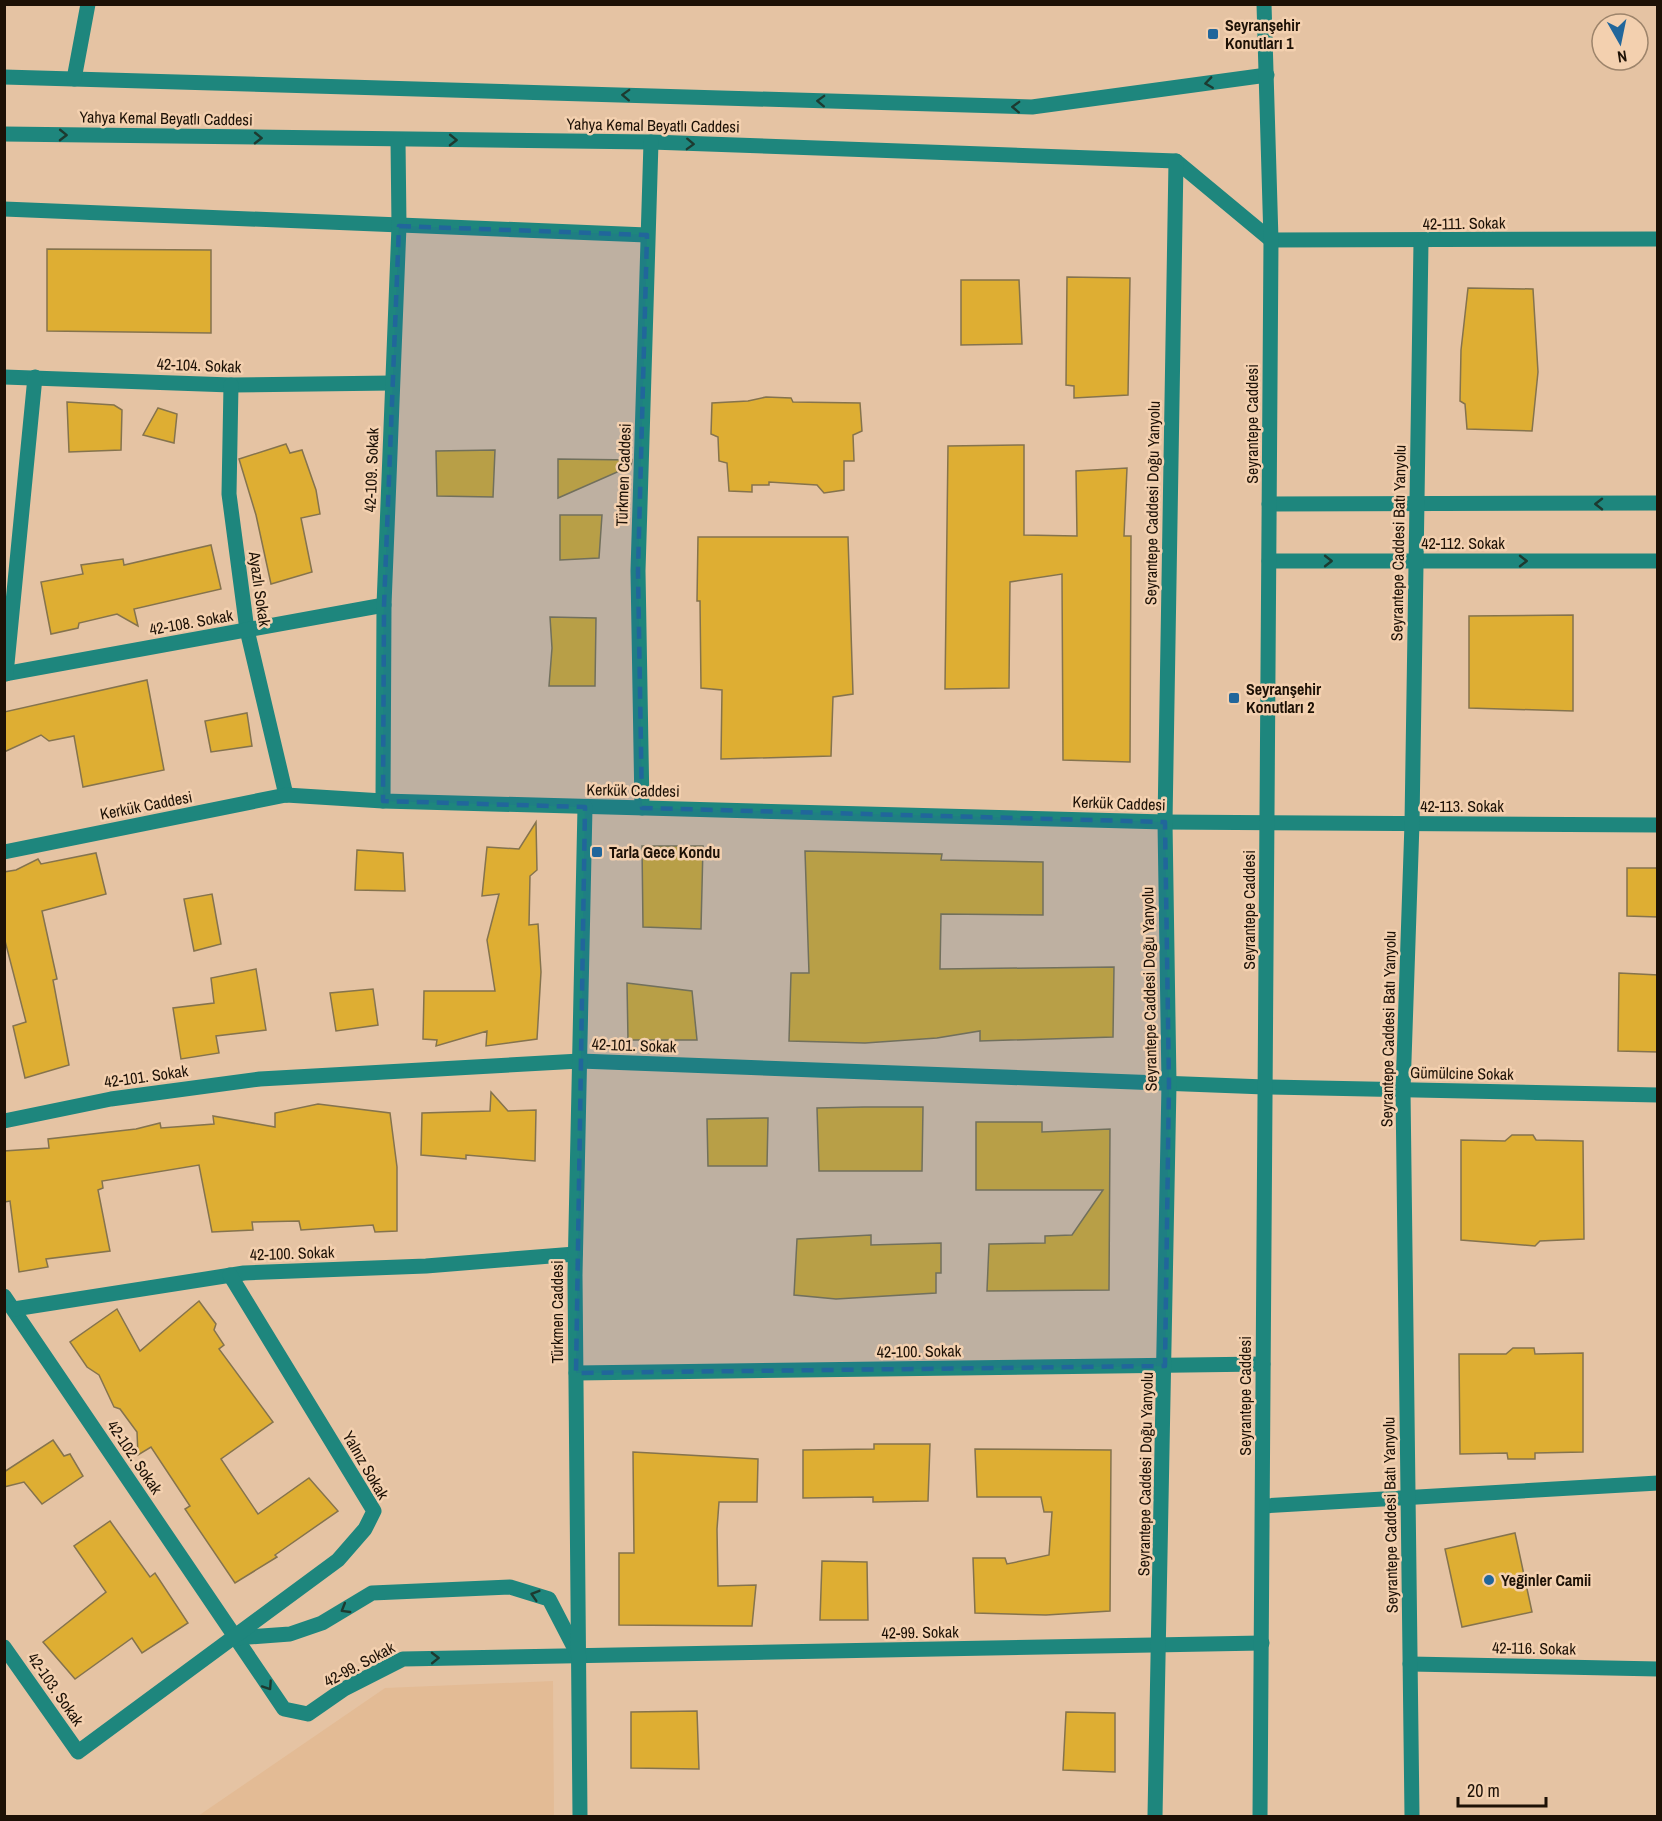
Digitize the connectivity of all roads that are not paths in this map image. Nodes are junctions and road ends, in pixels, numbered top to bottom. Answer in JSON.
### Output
{"nodes":[{"id":1,"x":88,"y":4,"type":"edge"},
{"id":2,"x":1264,"y":4,"type":"edge"},
{"id":3,"x":1267,"y":75,"type":"junction"},
{"id":4,"x":4,"y":77,"type":"edge"},
{"id":5,"x":74,"y":79,"type":"junction"},
{"id":6,"x":4,"y":134,"type":"edge"},
{"id":7,"x":398,"y":140,"type":"junction"},
{"id":8,"x":651,"y":142,"type":"junction"},
{"id":9,"x":1176,"y":161,"type":"junction"},
{"id":10,"x":4,"y":209,"type":"edge"},
{"id":11,"x":399,"y":226,"type":"junction"},
{"id":12,"x":647,"y":235,"type":"junction"},
{"id":13,"x":1658,"y":239,"type":"edge"},
{"id":14,"x":1271,"y":240,"type":"junction"},
{"id":15,"x":1421,"y":242,"type":"junction"},
{"id":16,"x":4,"y":376,"type":"edge"},
{"id":17,"x":35,"y":377,"type":"junction"},
{"id":18,"x":392,"y":383,"type":"junction"},
{"id":19,"x":231,"y":385,"type":"junction"},
{"id":20,"x":1269,"y":504,"type":"junction"},
{"id":21,"x":1658,"y":504,"type":"edge"},
{"id":22,"x":1417,"y":505,"type":"junction"},
{"id":23,"x":1269,"y":561,"type":"junction"},
{"id":24,"x":1416,"y":561,"type":"junction"},
{"id":25,"x":1658,"y":561,"type":"edge"},
{"id":26,"x":384,"y":605,"type":"junction"},
{"id":27,"x":247,"y":630,"type":"junction"},
{"id":28,"x":5,"y":674,"type":"edge"},
{"id":29,"x":286,"y":795,"type":"junction"},
{"id":30,"x":383,"y":801,"type":"junction"},
{"id":31,"x":585,"y":807,"type":"junction"},
{"id":32,"x":642,"y":808,"type":"junction"},
{"id":33,"x":1267,"y":821,"type":"junction"},
{"id":34,"x":1165,"y":822,"type":"junction"},
{"id":35,"x":1412,"y":824,"type":"junction"},
{"id":36,"x":1658,"y":825,"type":"edge"},
{"id":37,"x":4,"y":852,"type":"edge"},
{"id":38,"x":580,"y":1061,"type":"junction"},
{"id":39,"x":1169,"y":1084,"type":"junction"},
{"id":40,"x":1265,"y":1087,"type":"junction"},
{"id":41,"x":1403,"y":1090,"type":"junction"},
{"id":42,"x":1658,"y":1095,"type":"edge"},
{"id":43,"x":4,"y":1121,"type":"edge"},
{"id":44,"x":575,"y":1254,"type":"junction"},
{"id":45,"x":230,"y":1275,"type":"junction"},
{"id":46,"x":4,"y":1296,"type":"edge"},
{"id":47,"x":14,"y":1309,"type":"junction"},
{"id":48,"x":1263,"y":1364,"type":"junction"},
{"id":49,"x":1165,"y":1365,"type":"junction"},
{"id":50,"x":576,"y":1373,"type":"junction"},
{"id":51,"x":1658,"y":1483,"type":"edge"},
{"id":52,"x":1408,"y":1498,"type":"junction"},
{"id":53,"x":1263,"y":1506,"type":"junction"},
{"id":54,"x":235,"y":1638,"type":"junction"},
{"id":55,"x":1262,"y":1643,"type":"junction"},
{"id":56,"x":1159,"y":1645,"type":"junction"},
{"id":57,"x":4,"y":1647,"type":"edge"},
{"id":58,"x":578,"y":1657,"type":"junction"},
{"id":59,"x":1410,"y":1664,"type":"junction"},
{"id":60,"x":1658,"y":1669,"type":"edge"},
{"id":61,"x":580,"y":1816,"type":"edge"},
{"id":62,"x":1155,"y":1816,"type":"edge"},
{"id":63,"x":1260,"y":1816,"type":"edge"},
{"id":64,"x":1412,"y":1816,"type":"edge"}],
"edges":[{"from":1,"to":5,"type":"street"},
{"from":2,"to":3,"type":"street","name":"Seyrantepe Caddesi"},
{"from":3,"to":5,"type":"street","name":"Yahya Kemal Beyatlı Caddesi","one_way":true},
{"from":3,"to":14,"type":"street","name":"Seyrantepe Caddesi"},
{"from":4,"to":5,"type":"street","name":"Yahya Kemal Beyatlı Caddesi"},
{"from":6,"to":7,"type":"street","name":"Yahya Kemal Beyatlı Caddesi","one_way":true},
{"from":7,"to":8,"type":"street","name":"Yahya Kemal Beyatlı Caddesi","one_way":true},
{"from":7,"to":11,"type":"street","name":"42-109. Sokak"},
{"from":8,"to":9,"type":"street","name":"Yahya Kemal Beyatlı Caddesi","one_way":true},
{"from":8,"to":12,"type":"street","name":"Türkmen Caddesi"},
{"from":9,"to":14,"type":"street"},
{"from":9,"to":34,"type":"street","name":"Seyrantepe Caddesi Doğu Yanyolu"},
{"from":10,"to":11,"type":"street"},
{"from":11,"to":12,"type":"street"},
{"from":11,"to":18,"type":"street","name":"42-109. Sokak"},
{"from":12,"to":32,"type":"street","name":"Türkmen Caddesi"},
{"from":13,"to":15,"type":"street","name":"42-111. Sokak"},
{"from":14,"to":15,"type":"street","name":"42-111. Sokak"},
{"from":14,"to":20,"type":"street","name":"Seyrantepe Caddesi"},
{"from":15,"to":22,"type":"street","name":"Seyrantepe Caddesi Batı Yanyolu"},
{"from":16,"to":17,"type":"street","name":"42-104. Sokak"},
{"from":17,"to":19,"type":"street","name":"42-104. Sokak"},
{"from":17,"to":28,"type":"street"},
{"from":18,"to":19,"type":"street","name":"42-104. Sokak"},
{"from":18,"to":26,"type":"street","name":"42-109. Sokak"},
{"from":19,"to":27,"type":"street","name":"Ayazlı Sokak"},
{"from":20,"to":22,"type":"street"},
{"from":20,"to":23,"type":"street","name":"Seyrantepe Caddesi"},
{"from":21,"to":22,"type":"street","one_way":true},
{"from":22,"to":24,"type":"street","name":"Seyrantepe Caddesi Batı Yanyolu"},
{"from":23,"to":24,"type":"street","name":"42-112. Sokak","one_way":true},
{"from":23,"to":33,"type":"street","name":"Seyrantepe Caddesi"},
{"from":24,"to":25,"type":"street","name":"42-112. Sokak","one_way":true},
{"from":24,"to":35,"type":"street","name":"Seyrantepe Caddesi Batı Yanyolu"},
{"from":26,"to":27,"type":"street","name":"42-108. Sokak"},
{"from":26,"to":30,"type":"street","name":"42-109. Sokak"},
{"from":27,"to":28,"type":"street","name":"42-108. Sokak"},
{"from":27,"to":29,"type":"street","name":"Ayazlı Sokak"},
{"from":29,"to":30,"type":"street","name":"Kerkük Caddesi"},
{"from":29,"to":37,"type":"street","name":"Kerkük Caddesi"},
{"from":30,"to":31,"type":"street","name":"Kerkük Caddesi"},
{"from":31,"to":32,"type":"street","name":"Kerkük Caddesi"},
{"from":31,"to":38,"type":"street","name":"Türkmen Caddesi"},
{"from":32,"to":34,"type":"street","name":"Kerkük Caddesi"},
{"from":33,"to":34,"type":"street","name":"Kerkük Caddesi"},
{"from":33,"to":35,"type":"street","name":"42-113. Sokak"},
{"from":33,"to":40,"type":"street","name":"Seyrantepe Caddesi"},
{"from":34,"to":39,"type":"street","name":"Seyrantepe Caddesi Doğu Yanyolu"},
{"from":35,"to":36,"type":"street","name":"42-113. Sokak"},
{"from":35,"to":41,"type":"street","name":"Seyrantepe Caddesi Batı Yanyolu"},
{"from":38,"to":39,"type":"street","name":"42-101. Sokak"},
{"from":38,"to":43,"type":"street","name":"42-101. Sokak"},
{"from":38,"to":44,"type":"street","name":"Türkmen Caddesi"},
{"from":39,"to":40,"type":"street","name":"42-101. Sokak"},
{"from":39,"to":49,"type":"street","name":"Seyrantepe Caddesi Doğu Yanyolu"},
{"from":40,"to":41,"type":"street","name":"Gümülcine Sokak"},
{"from":40,"to":48,"type":"street","name":"Seyrantepe Caddesi"},
{"from":41,"to":42,"type":"street","name":"Gümülcine Sokak"},
{"from":41,"to":52,"type":"street","name":"Seyrantepe Caddesi Batı Yanyolu"},
{"from":44,"to":45,"type":"street","name":"42-100. Sokak"},
{"from":44,"to":50,"type":"street","name":"Türkmen Caddesi"},
{"from":45,"to":47,"type":"street","name":"42-100. Sokak"},
{"from":45,"to":54,"type":"street","name":"Yalnız Sokak"},
{"from":46,"to":47,"type":"street","name":"42-102. Sokak"},
{"from":47,"to":54,"type":"street","name":"42-102. Sokak"},
{"from":48,"to":49,"type":"street","name":"42-100. Sokak"},
{"from":48,"to":53,"type":"street","name":"Seyrantepe Caddesi"},
{"from":49,"to":50,"type":"street","name":"42-100. Sokak"},
{"from":49,"to":56,"type":"street","name":"Seyrantepe Caddesi Doğu Yanyolu"},
{"from":50,"to":58,"type":"street","name":"Türkmen Caddesi"},
{"from":51,"to":52,"type":"street"},
{"from":52,"to":53,"type":"street"},
{"from":52,"to":59,"type":"street","name":"Seyrantepe Caddesi Batı Yanyolu"},
{"from":53,"to":55,"type":"street","name":"Seyrantepe Caddesi"},
{"from":54,"to":57,"type":"street","name":"42-103. Sokak"},
{"from":58,"to":54,"type":"street","one_way":true},
{"from":54,"to":58,"type":"street","name":"42-99. Sokak","one_way":true},
{"from":55,"to":56,"type":"street","name":"42-99. Sokak"},
{"from":55,"to":63,"type":"street","name":"Seyrantepe Caddesi"},
{"from":56,"to":58,"type":"street","name":"42-99. Sokak"},
{"from":56,"to":62,"type":"street","name":"Seyrantepe Caddesi Doğu Yanyolu"},
{"from":58,"to":61,"type":"street","name":"Türkmen Caddesi"},
{"from":59,"to":60,"type":"street","name":"42-116. Sokak"},
{"from":59,"to":64,"type":"street","name":"Seyrantepe Caddesi Batı Yanyolu"}]}
